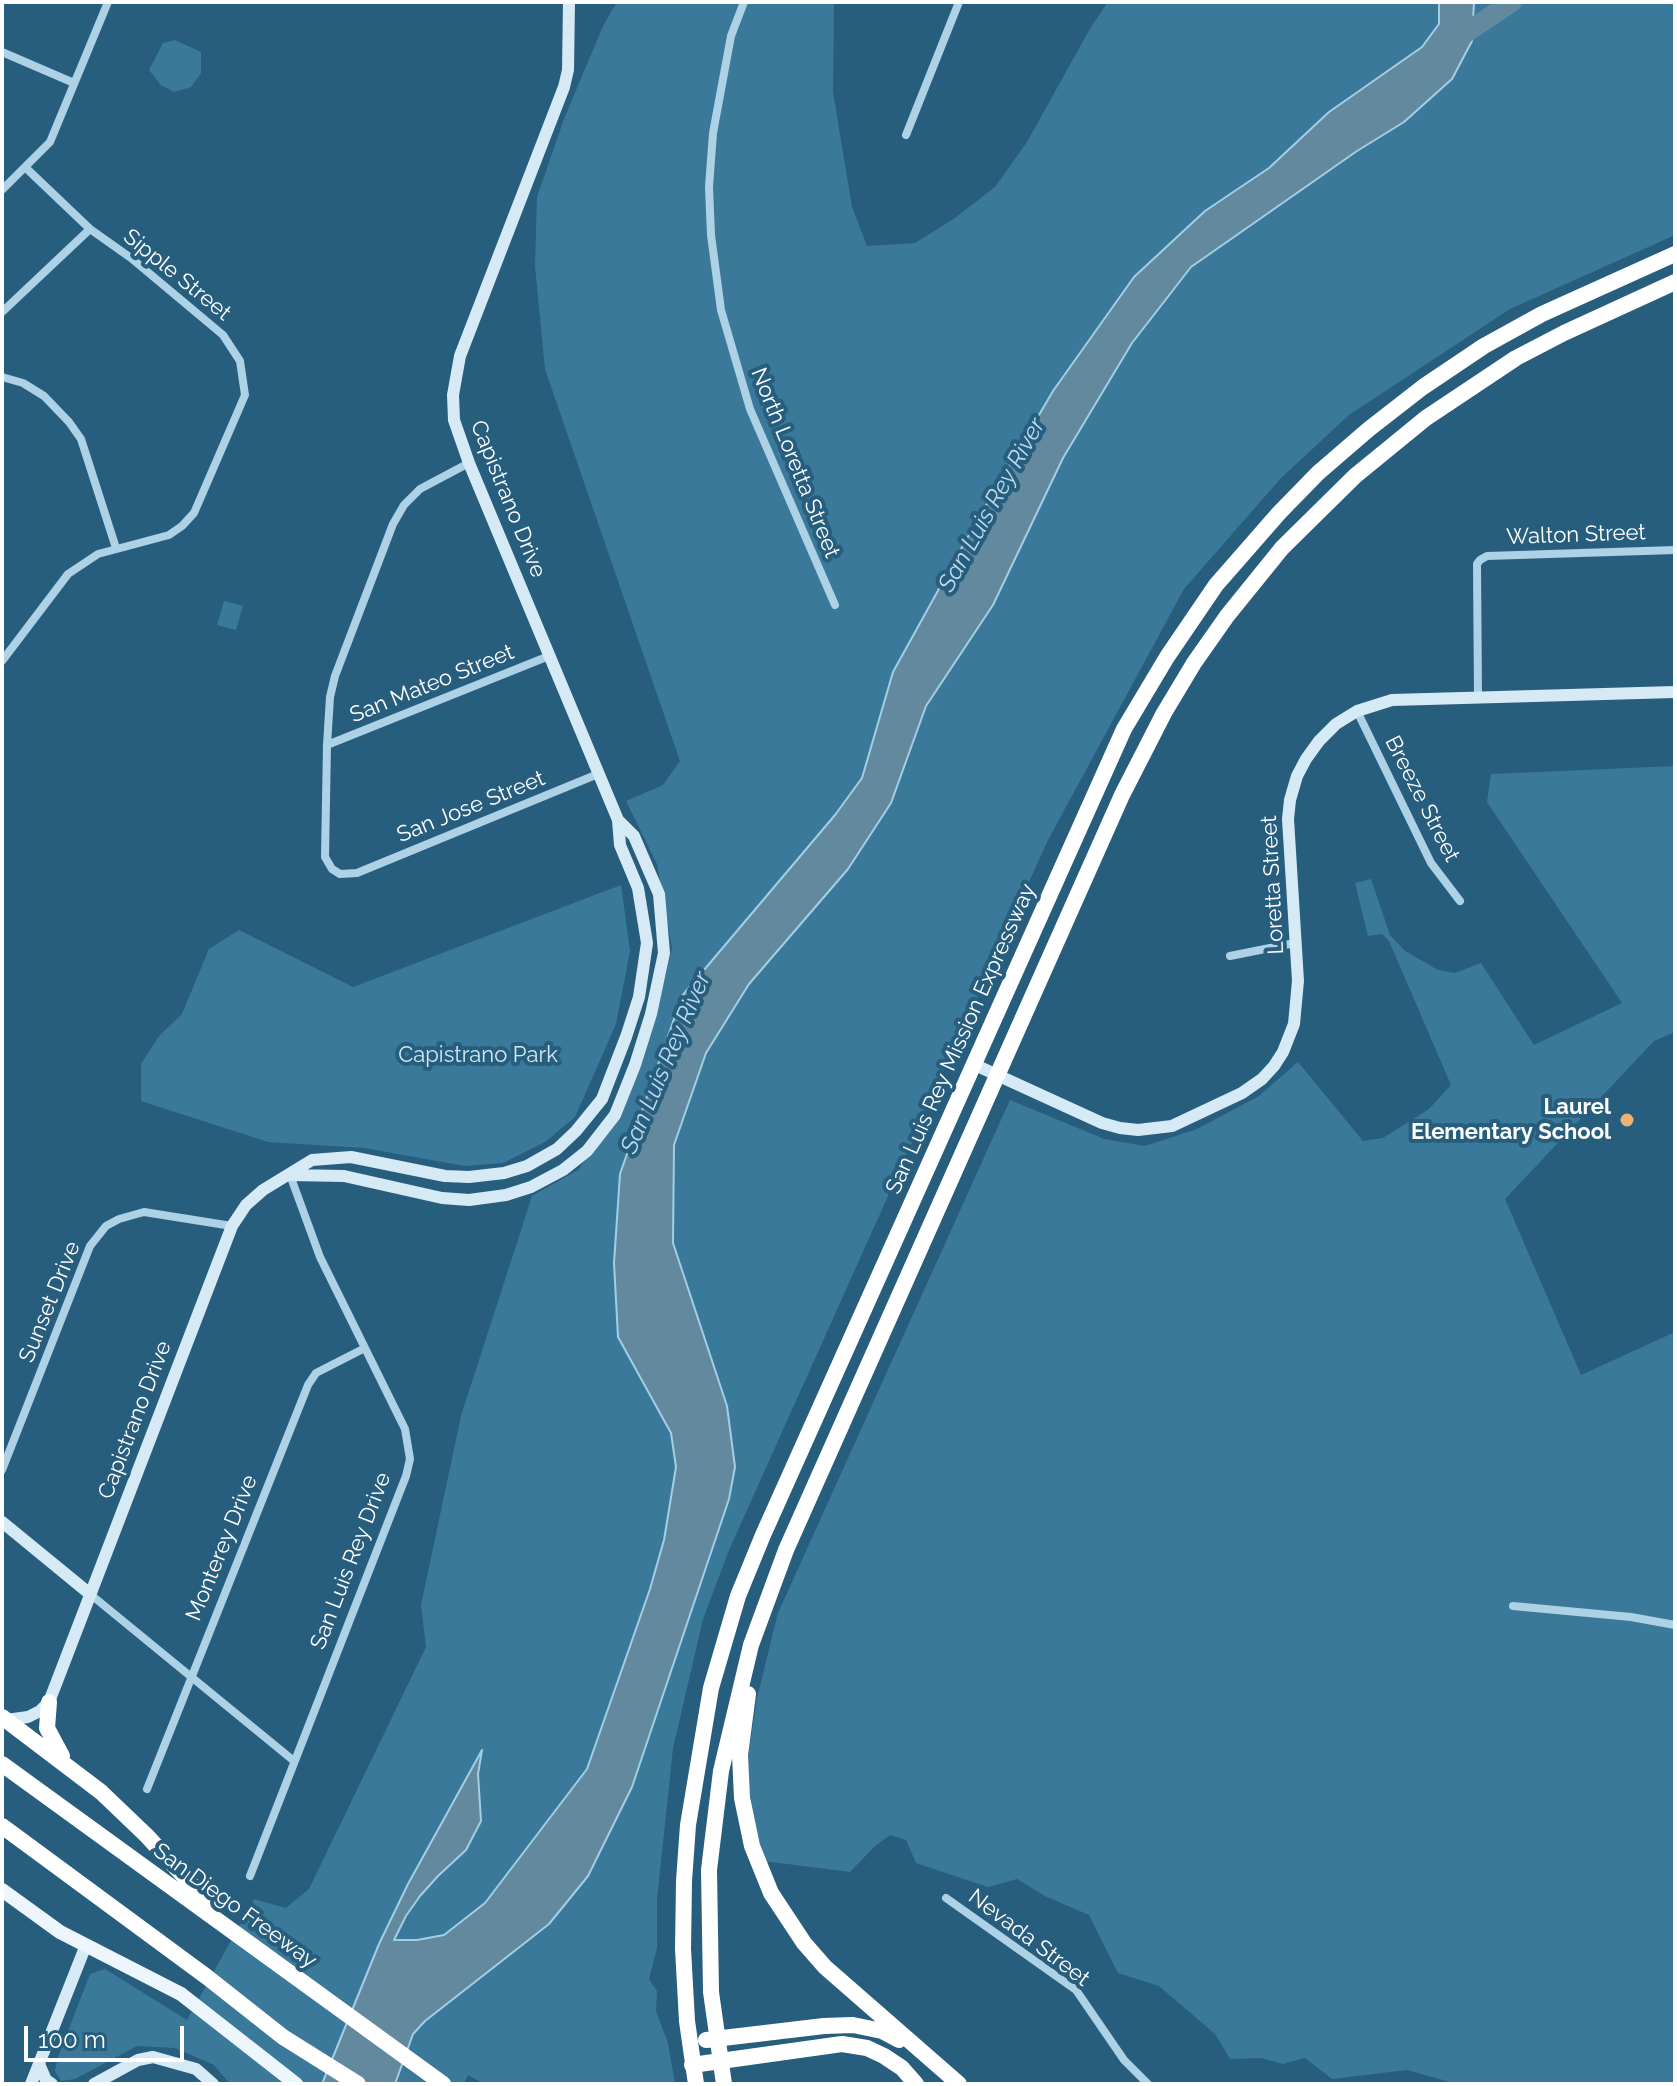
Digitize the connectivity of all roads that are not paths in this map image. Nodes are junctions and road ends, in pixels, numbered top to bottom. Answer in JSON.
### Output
{"nodes":[{"id":1,"x":108,"y":2,"type":"edge"},
{"id":2,"x":569,"y":2,"type":"edge"},
{"id":3,"x":744,"y":2,"type":"edge"},
{"id":4,"x":959,"y":2,"type":"edge"},
{"id":5,"x":2,"y":52,"type":"edge"},
{"id":6,"x":74,"y":83,"type":"junction"},
{"id":7,"x":906,"y":135,"type":"dead end"},
{"id":8,"x":26,"y":168,"type":"junction"},
{"id":9,"x":2,"y":190,"type":"edge"},
{"id":10,"x":90,"y":229,"type":"junction"},
{"id":11,"x":1675,"y":254,"type":"edge"},
{"id":12,"x":1675,"y":282,"type":"edge"},
{"id":13,"x":2,"y":312,"type":"edge"},
{"id":14,"x":2,"y":377,"type":"edge"},
{"id":15,"x":469,"y":463,"type":"junction"},
{"id":16,"x":116,"y":548,"type":"junction"},
{"id":17,"x":1675,"y":550,"type":"edge"},
{"id":18,"x":835,"y":605,"type":"dead end"},
{"id":19,"x":549,"y":656,"type":"junction"},
{"id":20,"x":2,"y":661,"type":"edge"},
{"id":21,"x":1675,"y":692,"type":"edge"},
{"id":22,"x":1478,"y":697,"type":"junction"},
{"id":23,"x":1357,"y":711,"type":"junction"},
{"id":24,"x":327,"y":745,"type":"junction"},
{"id":25,"x":598,"y":774,"type":"junction"},
{"id":26,"x":618,"y":820,"type":"junction"},
{"id":27,"x":1460,"y":901,"type":"dead end"},
{"id":28,"x":1295,"y":943,"type":"junction"},
{"id":29,"x":1230,"y":956,"type":"dead end"},
{"id":30,"x":973,"y":1064,"type":"junction"},
{"id":31,"x":999,"y":1076,"type":"junction"},
{"id":32,"x":290,"y":1175,"type":"junction"},
{"id":33,"x":232,"y":1226,"type":"junction"},
{"id":34,"x":365,"y":1348,"type":"junction"},
{"id":35,"x":2,"y":1470,"type":"edge"},
{"id":36,"x":2,"y":1522,"type":"edge"},
{"id":37,"x":769,"y":1591,"type":"junction"},
{"id":38,"x":90,"y":1594,"type":"junction"},
{"id":39,"x":1513,"y":1606,"type":"dead end"},
{"id":40,"x":1675,"y":1625,"type":"edge"},
{"id":41,"x":192,"y":1677,"type":"junction"},
{"id":42,"x":49,"y":1702,"type":"junction"},
{"id":43,"x":4,"y":1718,"type":"edge"},
{"id":44,"x":294,"y":1761,"type":"junction"},
{"id":45,"x":2,"y":1764,"type":"edge"},
{"id":46,"x":69,"y":1767,"type":"junction"},
{"id":47,"x":147,"y":1789,"type":"dead end"},
{"id":48,"x":2,"y":1826,"type":"edge"},
{"id":49,"x":250,"y":1876,"type":"dead end"},
{"id":50,"x":2,"y":1890,"type":"edge"},
{"id":51,"x":946,"y":1898,"type":"dead end"},
{"id":52,"x":234,"y":1931,"type":"junction"},
{"id":53,"x":86,"y":1945,"type":"junction"},
{"id":54,"x":283,"y":2037,"type":"junction"},
{"id":55,"x":715,"y":2039,"type":"junction"},
{"id":56,"x":690,"y":2043,"type":"junction"},
{"id":57,"x":719,"y":2061,"type":"junction"},
{"id":58,"x":39,"y":2064,"type":"junction"},
{"id":59,"x":692,"y":2065,"type":"junction"},
{"id":60,"x":31,"y":2084,"type":"edge"},
{"id":61,"x":52,"y":2084,"type":"edge"},
{"id":62,"x":94,"y":2084,"type":"edge"},
{"id":63,"x":213,"y":2084,"type":"edge"},
{"id":64,"x":296,"y":2084,"type":"edge"},
{"id":65,"x":339,"y":2084,"type":"edge"},
{"id":66,"x":358,"y":2084,"type":"edge"},
{"id":67,"x":443,"y":2084,"type":"edge"},
{"id":68,"x":696,"y":2084,"type":"edge"},
{"id":69,"x":724,"y":2084,"type":"edge"},
{"id":70,"x":916,"y":2084,"type":"edge"},
{"id":71,"x":959,"y":2084,"type":"edge"},
{"id":72,"x":1148,"y":2084,"type":"edge"}],
"edges":[{"from":1,"to":6,"type":"street"},
{"from":2,"to":15,"type":"street","name":"Capistrano Drive"},
{"from":3,"to":18,"type":"street","name":"North Loretta Street"},
{"from":4,"to":7,"type":"street"},
{"from":5,"to":6,"type":"street"},
{"from":6,"to":8,"type":"street"},
{"from":8,"to":9,"type":"street"},
{"from":8,"to":10,"type":"street","name":"Sipple Street"},
{"from":10,"to":13,"type":"street"},
{"from":10,"to":16,"type":"street","name":"Sipple Street"},
{"from":11,"to":30,"type":"highway","name":"San Luis Rey Mission Expressway"},
{"from":12,"to":31,"type":"highway"},
{"from":14,"to":16,"type":"street"},
{"from":15,"to":19,"type":"street","name":"Capistrano Drive"},
{"from":15,"to":24,"type":"street"},
{"from":16,"to":20,"type":"street","name":"Sipple Street"},
{"from":17,"to":22,"type":"street","name":"Walton Street"},
{"from":19,"to":24,"type":"street","name":"San Mateo Street"},
{"from":19,"to":25,"type":"street","name":"Capistrano Drive"},
{"from":21,"to":22,"type":"street","name":"Loretta Street"},
{"from":22,"to":23,"type":"street","name":"Loretta Street"},
{"from":23,"to":27,"type":"street","name":"Breeze Street"},
{"from":23,"to":28,"type":"street","name":"Loretta Street"},
{"from":24,"to":25,"type":"street","name":"San Jose Street"},
{"from":25,"to":26,"type":"street","name":"Capistrano Drive"},
{"from":26,"to":32,"type":"street","name":"Capistrano Drive"},
{"from":26,"to":32,"type":"street","name":"Capistrano Drive"},
{"from":28,"to":29,"type":"street"},
{"from":28,"to":31,"type":"street","name":"Loretta Street"},
{"from":30,"to":31,"type":"street","name":"Loretta Street"},
{"from":30,"to":56,"type":"highway","name":"San Luis Rey Mission Expressway"},
{"from":31,"to":37,"type":"highway"},
{"from":32,"to":33,"type":"street","name":"Capistrano Drive"},
{"from":32,"to":34,"type":"street","name":"San Luis Rey Drive"},
{"from":33,"to":35,"type":"street","name":"Sunset Drive"},
{"from":33,"to":38,"type":"street","name":"Capistrano Drive"},
{"from":34,"to":41,"type":"street","name":"Monterey Drive"},
{"from":34,"to":44,"type":"street","name":"San Luis Rey Drive"},
{"from":36,"to":38,"type":"street"},
{"from":37,"to":55,"type":"highway"},
{"from":37,"to":71,"type":"highway"},
{"from":38,"to":41,"type":"street"},
{"from":38,"to":42,"type":"street","name":"Capistrano Drive"},
{"from":39,"to":40,"type":"street"},
{"from":41,"to":44,"type":"street"},
{"from":41,"to":47,"type":"street","name":"Monterey Drive"},
{"from":42,"to":43,"type":"street"},
{"from":42,"to":46,"type":"highway"},
{"from":43,"to":46,"type":"highway"},
{"from":44,"to":49,"type":"street","name":"San Luis Rey Drive"},
{"from":45,"to":52,"type":"highway","name":"San Diego Freeway"},
{"from":46,"to":52,"type":"highway"},
{"from":48,"to":54,"type":"highway"},
{"from":50,"to":53,"type":"main road"},
{"from":51,"to":72,"type":"street","name":"Nevada Street"},
{"from":52,"to":67,"type":"highway","name":"San Diego Freeway"},
{"from":53,"to":58,"type":"street"},
{"from":53,"to":64,"type":"main road"},
{"from":54,"to":65,"type":"highway"},
{"from":54,"to":66,"type":"highway"},
{"from":55,"to":56,"type":"highway"},
{"from":55,"to":57,"type":"highway"},
{"from":55,"to":71,"type":"highway"},
{"from":56,"to":59,"type":"highway","name":"San Luis Rey Mission Expressway"},
{"from":57,"to":59,"type":"highway"},
{"from":57,"to":69,"type":"highway"},
{"from":57,"to":70,"type":"highway"},
{"from":58,"to":60,"type":"street"},
{"from":58,"to":61,"type":"street"},
{"from":59,"to":68,"type":"highway","name":"San Luis Rey Mission Expressway"},
{"from":62,"to":63,"type":"street"}]}
